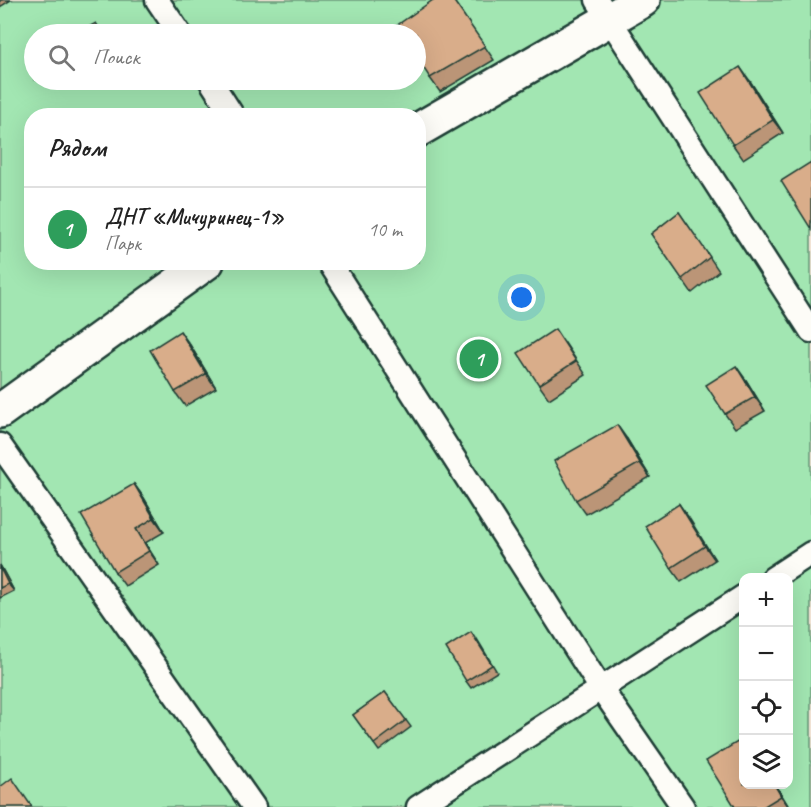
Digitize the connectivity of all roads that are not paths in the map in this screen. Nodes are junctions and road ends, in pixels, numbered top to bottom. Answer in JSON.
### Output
{"nodes":[{"id":1,"x":158,"y":0,"type":"edge"},
{"id":2,"x":644,"y":0,"type":"edge"},
{"id":3,"x":603,"y":10,"type":"edge"},
{"id":4,"x":174,"y":24,"type":"edge"},
{"id":5,"x":216,"y":90,"type":"edge"},
{"id":6,"x":228,"y":108,"type":"edge"},
{"id":7,"x":426,"y":125,"type":"edge"},
{"id":8,"x":196,"y":270,"type":"edge"},
{"id":9,"x":334,"y":270,"type":"edge"},
{"id":10,"x":811,"y":331,"type":"edge"},
{"id":11,"x":0,"y":411,"type":"edge"},
{"id":12,"x":0,"y":445,"type":"edge"},
{"id":13,"x":811,"y":553,"type":"edge"},
{"id":14,"x":781,"y":573,"type":"edge"},
{"id":15,"x":739,"y":599,"type":"edge"},
{"id":16,"x":600,"y":687,"type":"junction"},
{"id":17,"x":254,"y":807,"type":"edge"},
{"id":18,"x":418,"y":807,"type":"edge"},
{"id":19,"x":683,"y":807,"type":"edge"}],
"edges":[{"from":1,"to":4,"type":"lane"},
{"from":2,"to":3,"type":"street"},
{"from":3,"to":7,"type":"street"},
{"from":3,"to":10,"type":"lane"},
{"from":5,"to":6,"type":"lane"},
{"from":8,"to":11,"type":"street"},
{"from":9,"to":16,"type":"lane"},
{"from":12,"to":17,"type":"lane"},
{"from":13,"to":14,"type":"lane"},
{"from":15,"to":16,"type":"lane"},
{"from":16,"to":18,"type":"lane"},
{"from":16,"to":19,"type":"lane"}]}
